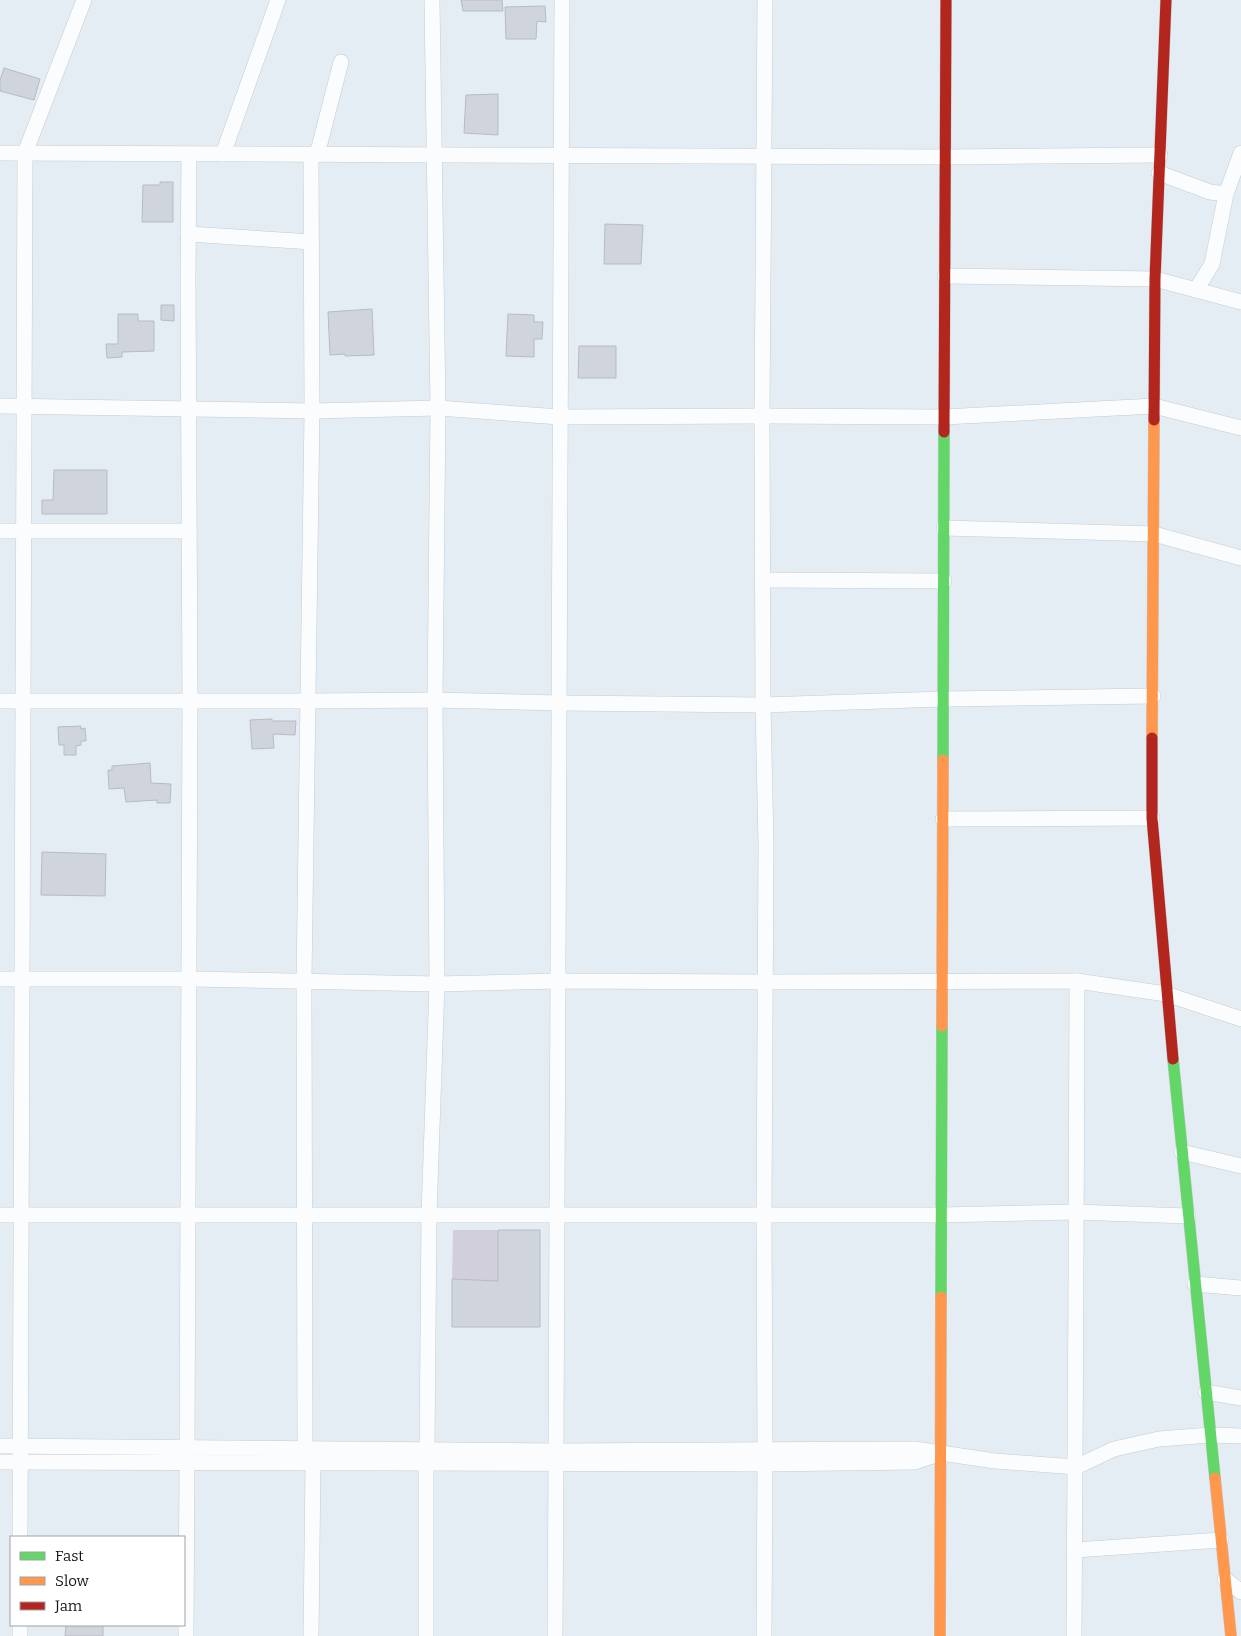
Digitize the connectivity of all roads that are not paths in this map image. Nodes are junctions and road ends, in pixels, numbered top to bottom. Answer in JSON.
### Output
{"nodes":[{"id":1,"x":84,"y":0,"type":"edge"},
{"id":2,"x":278,"y":0,"type":"edge"},
{"id":3,"x":432,"y":0,"type":"edge"},
{"id":4,"x":562,"y":0,"type":"edge"},
{"id":5,"x":765,"y":0,"type":"edge"},
{"id":6,"x":946,"y":0,"type":"edge"},
{"id":7,"x":1166,"y":0,"type":"edge"},
{"id":8,"x":340,"y":62,"type":"dead end"},
{"id":9,"x":1241,"y":153,"type":"edge"},
{"id":10,"x":0,"y":154,"type":"edge"},
{"id":11,"x":25,"y":154,"type":"junction"},
{"id":12,"x":189,"y":154,"type":"junction"},
{"id":13,"x":223,"y":154,"type":"junction"},
{"id":14,"x":314,"y":154,"type":"junction"},
{"id":15,"x":433,"y":155,"type":"junction"},
{"id":16,"x":562,"y":155,"type":"junction"},
{"id":17,"x":1160,"y":155,"type":"junction"},
{"id":18,"x":762,"y":156,"type":"junction"},
{"id":19,"x":945,"y":157,"type":"junction"},
{"id":20,"x":1159,"y":173,"type":"junction"},
{"id":21,"x":1226,"y":194,"type":"junction"},
{"id":22,"x":188,"y":234,"type":"junction"},
{"id":23,"x":312,"y":242,"type":"junction"},
{"id":24,"x":945,"y":276,"type":"junction"},
{"id":25,"x":1155,"y":279,"type":"junction"},
{"id":26,"x":1196,"y":290,"type":"junction"},
{"id":27,"x":1241,"y":302,"type":"edge"},
{"id":28,"x":0,"y":406,"type":"edge"},
{"id":29,"x":24,"y":406,"type":"junction"},
{"id":30,"x":1154,"y":406,"type":"junction"},
{"id":31,"x":438,"y":408,"type":"junction"},
{"id":32,"x":189,"y":409,"type":"junction"},
{"id":33,"x":312,"y":411,"type":"junction"},
{"id":34,"x":762,"y":416,"type":"junction"},
{"id":35,"x":560,"y":417,"type":"junction"},
{"id":36,"x":944,"y":417,"type":"junction"},
{"id":37,"x":1241,"y":428,"type":"edge"},
{"id":38,"x":944,"y":528,"type":"junction"},
{"id":39,"x":23,"y":530,"type":"junction"},
{"id":40,"x":0,"y":531,"type":"edge"},
{"id":41,"x":190,"y":531,"type":"junction"},
{"id":42,"x":1154,"y":534,"type":"junction"},
{"id":43,"x":1241,"y":558,"type":"edge"},
{"id":44,"x":764,"y":580,"type":"junction"},
{"id":45,"x":944,"y":580,"type":"junction"},
{"id":46,"x":1152,"y":696,"type":"junction"},
{"id":47,"x":943,"y":699,"type":"junction"},
{"id":48,"x":434,"y":700,"type":"junction"},
{"id":49,"x":0,"y":701,"type":"edge"},
{"id":50,"x":22,"y":701,"type":"junction"},
{"id":51,"x":308,"y":701,"type":"junction"},
{"id":52,"x":190,"y":702,"type":"junction"},
{"id":53,"x":559,"y":703,"type":"junction"},
{"id":54,"x":764,"y":705,"type":"junction"},
{"id":55,"x":1152,"y":818,"type":"junction"},
{"id":56,"x":943,"y":819,"type":"junction"},
{"id":57,"x":0,"y":979,"type":"edge"},
{"id":58,"x":22,"y":979,"type":"junction"},
{"id":59,"x":189,"y":980,"type":"junction"},
{"id":60,"x":304,"y":981,"type":"junction"},
{"id":61,"x":558,"y":981,"type":"junction"},
{"id":62,"x":1077,"y":981,"type":"junction"},
{"id":63,"x":766,"y":982,"type":"junction"},
{"id":64,"x":942,"y":982,"type":"junction"},
{"id":65,"x":437,"y":984,"type":"junction"},
{"id":66,"x":1166,"y":994,"type":"junction"},
{"id":67,"x":1241,"y":1019,"type":"edge"},
{"id":68,"x":1182,"y":1152,"type":"junction"},
{"id":69,"x":1241,"y":1166,"type":"edge"},
{"id":70,"x":1075,"y":1212,"type":"junction"},
{"id":71,"x":0,"y":1215,"type":"edge"},
{"id":72,"x":305,"y":1215,"type":"junction"},
{"id":73,"x":429,"y":1215,"type":"junction"},
{"id":74,"x":557,"y":1215,"type":"junction"},
{"id":75,"x":764,"y":1215,"type":"junction"},
{"id":76,"x":942,"y":1215,"type":"junction"},
{"id":77,"x":21,"y":1216,"type":"junction"},
{"id":78,"x":188,"y":1216,"type":"junction"},
{"id":79,"x":1188,"y":1216,"type":"junction"},
{"id":80,"x":1195,"y":1284,"type":"junction"},
{"id":81,"x":1241,"y":1288,"type":"edge"},
{"id":82,"x":1206,"y":1392,"type":"junction"},
{"id":83,"x":1241,"y":1398,"type":"edge"},
{"id":84,"x":1210,"y":1434,"type":"junction"},
{"id":85,"x":1241,"y":1436,"type":"edge"},
{"id":86,"x":0,"y":1446,"type":"edge"},
{"id":87,"x":20,"y":1446,"type":"junction"},
{"id":88,"x":304,"y":1449,"type":"junction"},
{"id":89,"x":940,"y":1453,"type":"junction"},
{"id":90,"x":187,"y":1455,"type":"junction"},
{"id":91,"x":426,"y":1456,"type":"junction"},
{"id":92,"x":765,"y":1457,"type":"junction"},
{"id":93,"x":556,"y":1458,"type":"junction"},
{"id":94,"x":0,"y":1462,"type":"edge"},
{"id":95,"x":20,"y":1462,"type":"junction"},
{"id":96,"x":313,"y":1463,"type":"junction"},
{"id":97,"x":1076,"y":1467,"type":"junction"},
{"id":98,"x":20,"y":1536,"type":"edge"},
{"id":99,"x":1221,"y":1540,"type":"junction"},
{"id":100,"x":1075,"y":1550,"type":"junction"},
{"id":101,"x":1225,"y":1579,"type":"junction"},
{"id":102,"x":1241,"y":1592,"type":"edge"},
{"id":103,"x":186,"y":1636,"type":"edge"},
{"id":104,"x":311,"y":1636,"type":"edge"},
{"id":105,"x":426,"y":1636,"type":"edge"},
{"id":106,"x":555,"y":1636,"type":"edge"},
{"id":107,"x":764,"y":1636,"type":"edge"},
{"id":108,"x":940,"y":1636,"type":"edge"},
{"id":109,"x":1074,"y":1636,"type":"edge"},
{"id":110,"x":1231,"y":1636,"type":"edge"}],
"edges":[{"from":1,"to":11,"type":"street"},
{"from":2,"to":13,"type":"street"},
{"from":3,"to":15,"type":"street"},
{"from":4,"to":16,"type":"street"},
{"from":5,"to":18,"type":"street"},
{"from":6,"to":19,"type":"street"},
{"from":7,"to":17,"type":"street"},
{"from":8,"to":14,"type":"street"},
{"from":9,"to":21,"type":"street"},
{"from":10,"to":11,"type":"street"},
{"from":11,"to":12,"type":"street"},
{"from":11,"to":29,"type":"street"},
{"from":12,"to":13,"type":"street"},
{"from":12,"to":22,"type":"street"},
{"from":13,"to":14,"type":"street"},
{"from":14,"to":15,"type":"street"},
{"from":14,"to":23,"type":"street"},
{"from":15,"to":16,"type":"street"},
{"from":15,"to":31,"type":"street"},
{"from":16,"to":18,"type":"street"},
{"from":16,"to":35,"type":"street"},
{"from":17,"to":19,"type":"street"},
{"from":17,"to":20,"type":"street"},
{"from":18,"to":19,"type":"street"},
{"from":18,"to":34,"type":"street"},
{"from":19,"to":24,"type":"street"},
{"from":20,"to":21,"type":"street"},
{"from":20,"to":25,"type":"street"},
{"from":21,"to":26,"type":"street"},
{"from":22,"to":23,"type":"street"},
{"from":22,"to":32,"type":"street"},
{"from":23,"to":33,"type":"street"},
{"from":24,"to":25,"type":"street"},
{"from":24,"to":36,"type":"street"},
{"from":25,"to":26,"type":"street"},
{"from":25,"to":30,"type":"street"},
{"from":26,"to":27,"type":"street"},
{"from":28,"to":29,"type":"street"},
{"from":29,"to":32,"type":"street"},
{"from":29,"to":39,"type":"street"},
{"from":30,"to":36,"type":"street"},
{"from":30,"to":37,"type":"street"},
{"from":30,"to":42,"type":"street"},
{"from":31,"to":33,"type":"street"},
{"from":31,"to":35,"type":"street"},
{"from":31,"to":48,"type":"street"},
{"from":32,"to":33,"type":"street"},
{"from":32,"to":41,"type":"street"},
{"from":33,"to":51,"type":"street"},
{"from":34,"to":35,"type":"street"},
{"from":34,"to":36,"type":"street"},
{"from":34,"to":44,"type":"street"},
{"from":35,"to":53,"type":"street"},
{"from":36,"to":38,"type":"street"},
{"from":38,"to":42,"type":"street"},
{"from":38,"to":45,"type":"street"},
{"from":39,"to":40,"type":"street"},
{"from":39,"to":41,"type":"street"},
{"from":39,"to":50,"type":"street"},
{"from":41,"to":52,"type":"street"},
{"from":42,"to":43,"type":"street"},
{"from":42,"to":46,"type":"street"},
{"from":44,"to":45,"type":"street"},
{"from":44,"to":54,"type":"street"},
{"from":45,"to":47,"type":"street"},
{"from":46,"to":47,"type":"street"},
{"from":46,"to":55,"type":"street"},
{"from":47,"to":54,"type":"street"},
{"from":47,"to":56,"type":"street"},
{"from":48,"to":51,"type":"street"},
{"from":48,"to":53,"type":"street"},
{"from":48,"to":65,"type":"street"},
{"from":49,"to":50,"type":"street"},
{"from":50,"to":52,"type":"street"},
{"from":50,"to":58,"type":"street"},
{"from":51,"to":52,"type":"street"},
{"from":51,"to":60,"type":"street"},
{"from":52,"to":59,"type":"street"},
{"from":53,"to":54,"type":"street"},
{"from":53,"to":61,"type":"street"},
{"from":54,"to":63,"type":"street"},
{"from":55,"to":56,"type":"street"},
{"from":55,"to":66,"type":"street"},
{"from":56,"to":64,"type":"street"},
{"from":57,"to":58,"type":"street"},
{"from":58,"to":59,"type":"street"},
{"from":58,"to":77,"type":"street"},
{"from":59,"to":60,"type":"street"},
{"from":59,"to":78,"type":"street"},
{"from":60,"to":65,"type":"street"},
{"from":60,"to":72,"type":"street"},
{"from":61,"to":63,"type":"street"},
{"from":61,"to":65,"type":"street"},
{"from":61,"to":74,"type":"street"},
{"from":62,"to":64,"type":"street"},
{"from":62,"to":66,"type":"street"},
{"from":62,"to":70,"type":"street"},
{"from":63,"to":64,"type":"street"},
{"from":63,"to":75,"type":"street"},
{"from":64,"to":76,"type":"street"},
{"from":65,"to":73,"type":"street"},
{"from":66,"to":67,"type":"street"},
{"from":66,"to":68,"type":"street"},
{"from":68,"to":69,"type":"street"},
{"from":68,"to":79,"type":"street"},
{"from":70,"to":76,"type":"street"},
{"from":70,"to":79,"type":"street"},
{"from":70,"to":97,"type":"street"},
{"from":71,"to":77,"type":"street"},
{"from":72,"to":73,"type":"street"},
{"from":72,"to":78,"type":"street"},
{"from":72,"to":88,"type":"street"},
{"from":73,"to":74,"type":"street"},
{"from":73,"to":91,"type":"street"},
{"from":74,"to":75,"type":"street"},
{"from":74,"to":93,"type":"street"},
{"from":75,"to":76,"type":"street"},
{"from":75,"to":92,"type":"street"},
{"from":76,"to":89,"type":"street"},
{"from":77,"to":78,"type":"street"},
{"from":77,"to":87,"type":"street"},
{"from":78,"to":90,"type":"street"},
{"from":79,"to":80,"type":"street"},
{"from":80,"to":81,"type":"street"},
{"from":80,"to":82,"type":"street"},
{"from":82,"to":83,"type":"street"},
{"from":82,"to":84,"type":"street"},
{"from":84,"to":85,"type":"street"},
{"from":84,"to":97,"type":"street"},
{"from":84,"to":99,"type":"street"},
{"from":86,"to":87,"type":"street"},
{"from":87,"to":90,"type":"street"},
{"from":87,"to":95,"type":"street"},
{"from":88,"to":90,"type":"street"},
{"from":88,"to":91,"type":"street"},
{"from":89,"to":92,"type":"street"},
{"from":89,"to":97,"type":"street"},
{"from":89,"to":108,"type":"street"},
{"from":90,"to":95,"type":"street"},
{"from":90,"to":96,"type":"street"},
{"from":90,"to":103,"type":"street"},
{"from":91,"to":93,"type":"street"},
{"from":91,"to":96,"type":"street"},
{"from":91,"to":105,"type":"street"},
{"from":92,"to":93,"type":"street"},
{"from":92,"to":107,"type":"street"},
{"from":93,"to":106,"type":"street"},
{"from":94,"to":95,"type":"street"},
{"from":95,"to":98,"type":"street"},
{"from":96,"to":104,"type":"street"},
{"from":97,"to":100,"type":"street"},
{"from":99,"to":100,"type":"street"},
{"from":99,"to":101,"type":"street"},
{"from":100,"to":109,"type":"street"},
{"from":101,"to":102,"type":"street"},
{"from":101,"to":110,"type":"street"}]}
